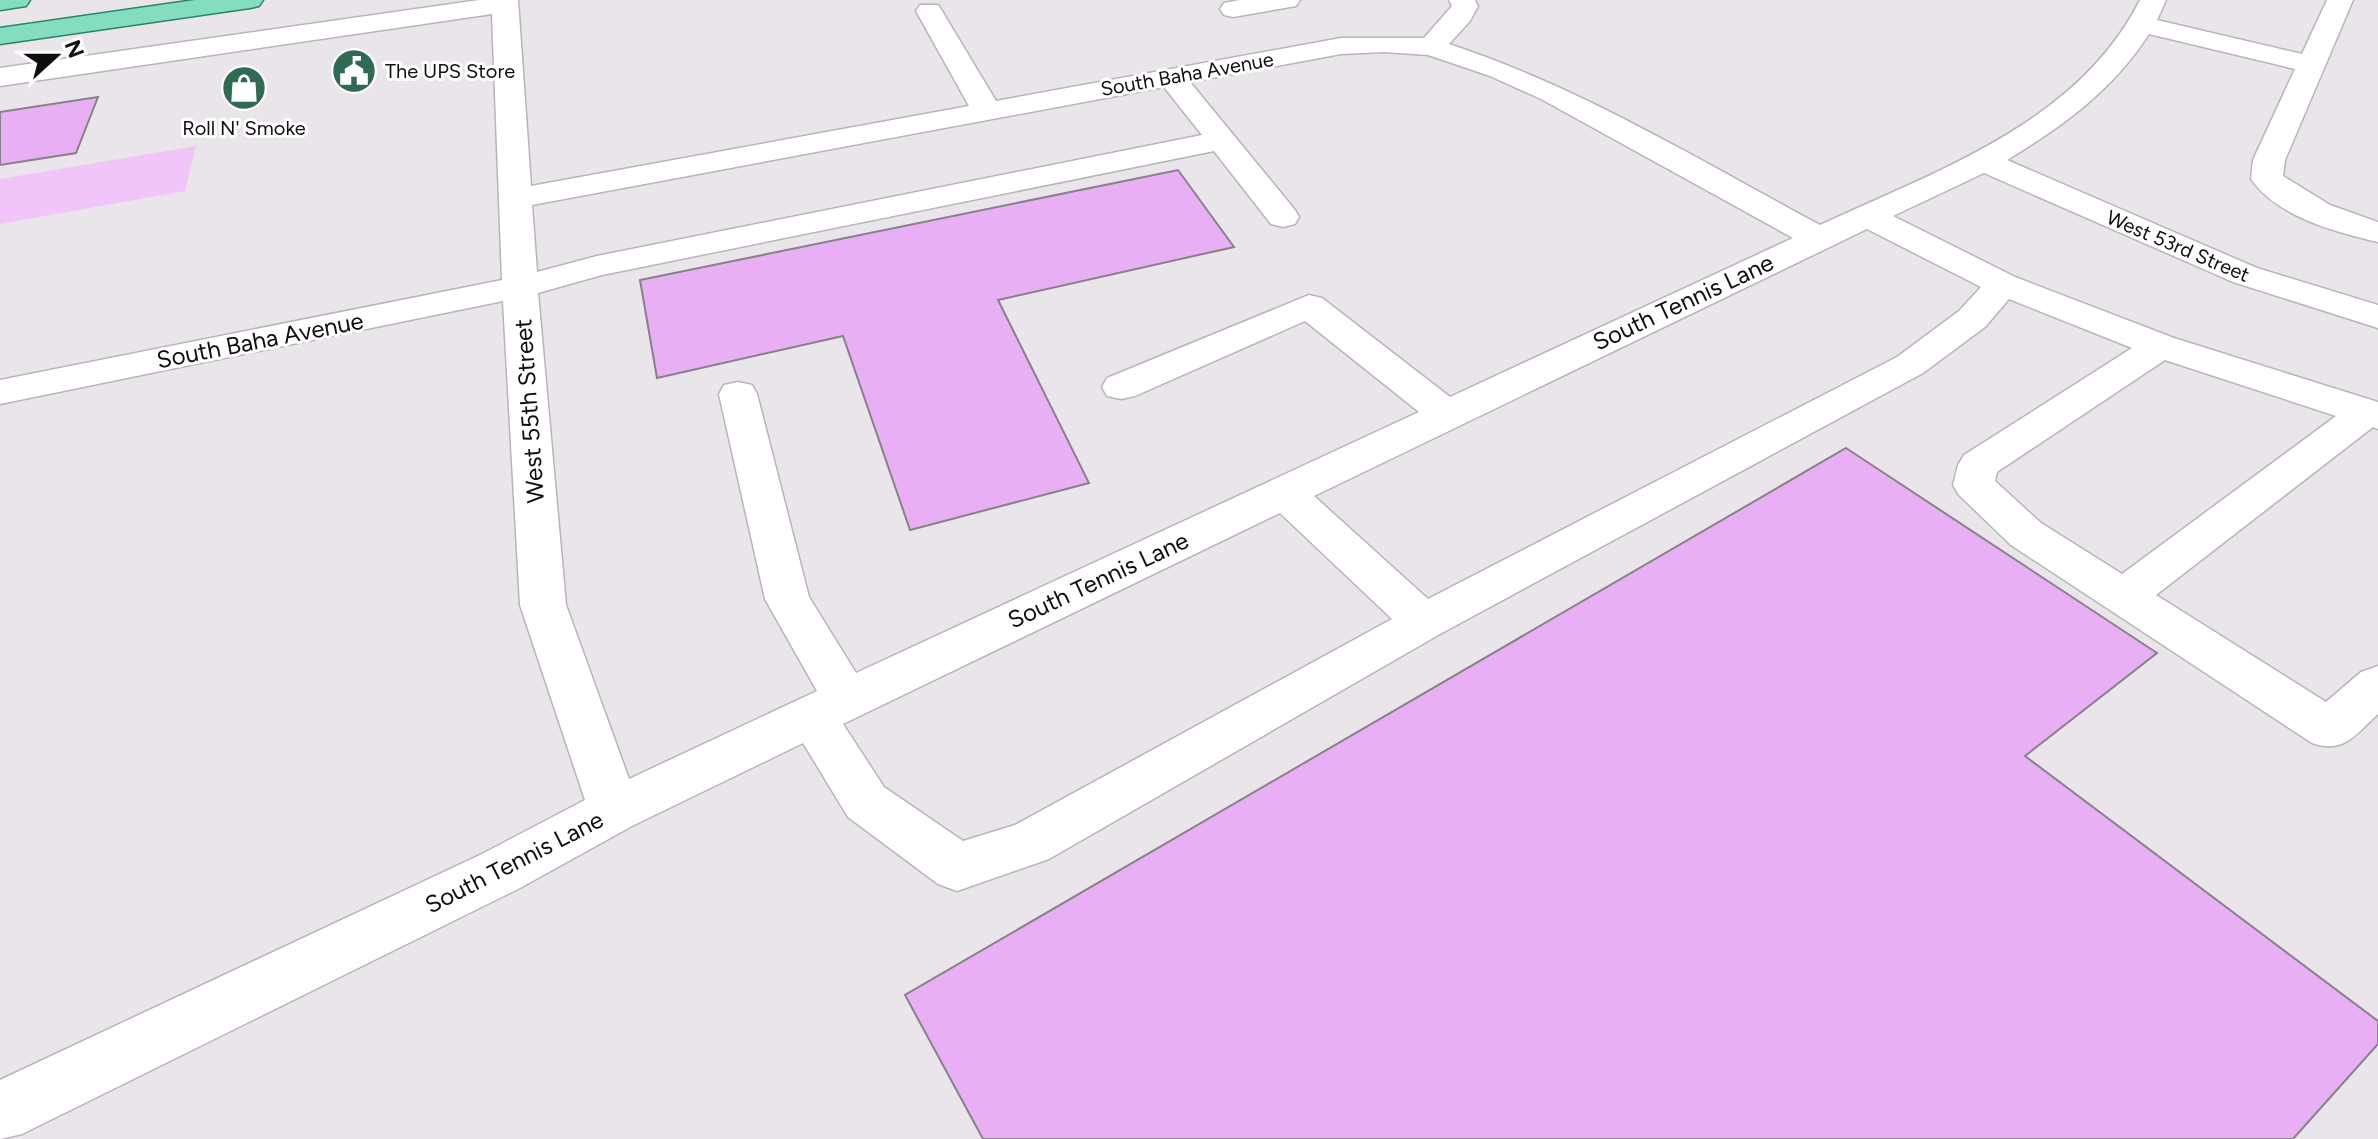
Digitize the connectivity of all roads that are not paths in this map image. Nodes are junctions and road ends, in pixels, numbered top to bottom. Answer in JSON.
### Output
{"nodes":[{"id":1,"x":17,"y":0,"type":"edge"},
{"id":2,"x":250,"y":0,"type":"edge"},
{"id":3,"x":1287,"y":0,"type":"edge"},
{"id":4,"x":1462,"y":0,"type":"edge"},
{"id":5,"x":2340,"y":0,"type":"edge"},
{"id":6,"x":0,"y":2,"type":"edge"},
{"id":7,"x":505,"y":2,"type":"edge"},
{"id":8,"x":1233,"y":9,"type":"dead end"},
{"id":9,"x":929,"y":11,"type":"dead end"},
{"id":10,"x":2148,"y":12,"type":"edge"},
{"id":11,"x":0,"y":36,"type":"edge"},
{"id":12,"x":1431,"y":47,"type":"junction"},
{"id":13,"x":2311,"y":64,"type":"junction"},
{"id":14,"x":0,"y":77,"type":"edge"},
{"id":15,"x":1171,"y":77,"type":"junction"},
{"id":16,"x":987,"y":111,"type":"junction"},
{"id":17,"x":1222,"y":140,"type":"junction"},
{"id":18,"x":1983,"y":161,"type":"junction"},
{"id":19,"x":518,"y":198,"type":"junction"},
{"id":20,"x":1866,"y":216,"type":"junction"},
{"id":21,"x":1283,"y":217,"type":"dead end"},
{"id":22,"x":2378,"y":232,"type":"edge"},
{"id":23,"x":1819,"y":238,"type":"junction"},
{"id":24,"x":2003,"y":284,"type":"junction"},
{"id":25,"x":520,"y":287,"type":"junction"},
{"id":26,"x":2378,"y":317,"type":"edge"},
{"id":27,"x":2161,"y":346,"type":"junction"},
{"id":28,"x":1121,"y":387,"type":"dead end"},
{"id":29,"x":0,"y":392,"type":"edge"},
{"id":30,"x":738,"y":394,"type":"dead end"},
{"id":31,"x":1447,"y":414,"type":"junction"},
{"id":32,"x":2372,"y":414,"type":"edge"},
{"id":33,"x":1284,"y":492,"type":"junction"},
{"id":34,"x":2123,"y":597,"type":"junction"},
{"id":35,"x":1424,"y":622,"type":"junction"},
{"id":36,"x":2378,"y":685,"type":"edge"},
{"id":37,"x":829,"y":708,"type":"junction"},
{"id":38,"x":614,"y":810,"type":"junction"},
{"id":39,"x":0,"y":1112,"type":"edge"}],
"edges":[{"from":1,"to":6,"type":"main road"},
{"from":2,"to":11,"type":"main road"},
{"from":3,"to":8,"type":"street"},
{"from":4,"to":12,"type":"street"},
{"from":5,"to":13,"type":"street"},
{"from":7,"to":14,"type":"street"},
{"from":7,"to":19,"type":"street","name":"West 55th Street"},
{"from":9,"to":16,"type":"street"},
{"from":10,"to":13,"type":"street"},
{"from":10,"to":18,"type":"street","name":"South Tennis Lane"},
{"from":12,"to":15,"type":"street","name":"South Baha Avenue"},
{"from":12,"to":23,"type":"street","name":"South Baha Avenue"},
{"from":13,"to":22,"type":"street"},
{"from":15,"to":16,"type":"street","name":"South Baha Avenue"},
{"from":15,"to":17,"type":"street"},
{"from":16,"to":19,"type":"street","name":"South Baha Avenue"},
{"from":17,"to":21,"type":"street"},
{"from":17,"to":25,"type":"street","name":"South Baha Avenue"},
{"from":18,"to":20,"type":"street","name":"South Tennis Lane"},
{"from":18,"to":26,"type":"street","name":"West 53rd Street"},
{"from":19,"to":25,"type":"street","name":"West 55th Street"},
{"from":20,"to":23,"type":"street","name":"South Tennis Lane"},
{"from":20,"to":24,"type":"street"},
{"from":23,"to":31,"type":"street","name":"South Tennis Lane"},
{"from":24,"to":27,"type":"street"},
{"from":24,"to":35,"type":"street"},
{"from":25,"to":29,"type":"street","name":"South Baha Avenue"},
{"from":25,"to":38,"type":"street","name":"West 55th Street"},
{"from":27,"to":32,"type":"street"},
{"from":27,"to":34,"type":"street"},
{"from":28,"to":31,"type":"street"},
{"from":30,"to":37,"type":"street"},
{"from":31,"to":33,"type":"street","name":"South Tennis Lane"},
{"from":32,"to":34,"type":"street"},
{"from":33,"to":35,"type":"street"},
{"from":33,"to":37,"type":"street","name":"South Tennis Lane"},
{"from":34,"to":36,"type":"street"},
{"from":35,"to":37,"type":"street"},
{"from":37,"to":38,"type":"street","name":"South Tennis Lane"},
{"from":38,"to":39,"type":"street","name":"South Tennis Lane"}]}
